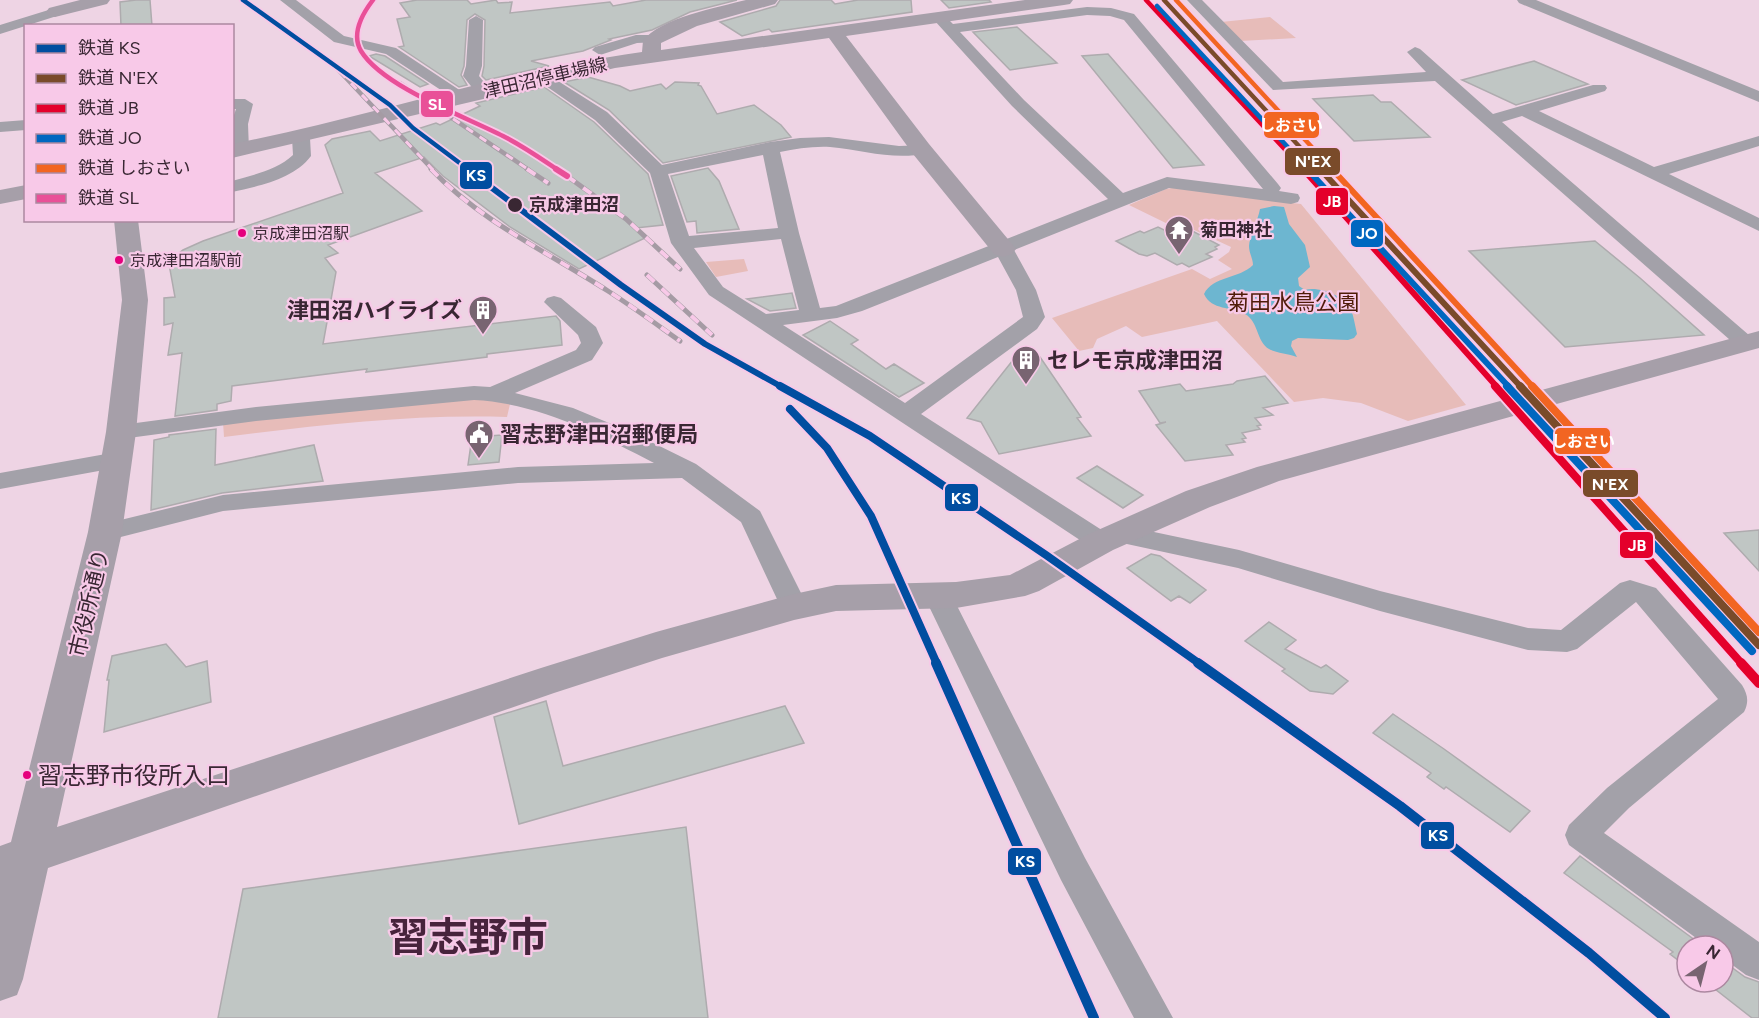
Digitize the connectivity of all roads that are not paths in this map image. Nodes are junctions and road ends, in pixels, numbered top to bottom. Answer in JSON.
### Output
{"nodes":[{"id":1,"x":101,"y":0,"type":"edge"},
{"id":2,"x":286,"y":0,"type":"edge"},
{"id":3,"x":769,"y":0,"type":"edge"},
{"id":4,"x":924,"y":0,"type":"edge"},
{"id":5,"x":1064,"y":0,"type":"edge"},
{"id":6,"x":1194,"y":0,"type":"edge"},
{"id":7,"x":1524,"y":0,"type":"edge"},
{"id":8,"x":55,"y":12,"type":"edge"},
{"id":9,"x":476,"y":20,"type":"dead end"},
{"id":10,"x":944,"y":22,"type":"junction"},
{"id":11,"x":0,"y":30,"type":"edge"},
{"id":12,"x":833,"y":31,"type":"junction"},
{"id":13,"x":653,"y":47,"type":"junction"},
{"id":14,"x":600,"y":50,"type":"dead end"},
{"id":15,"x":1415,"y":52,"type":"dead end"},
{"id":16,"x":1439,"y":76,"type":"junction"},
{"id":17,"x":542,"y":77,"type":"junction"},
{"id":18,"x":1599,"y":88,"type":"dead end"},
{"id":19,"x":484,"y":92,"type":"junction"},
{"id":20,"x":1759,"y":97,"type":"edge"},
{"id":21,"x":462,"y":98,"type":"junction"},
{"id":22,"x":234,"y":104,"type":"edge"},
{"id":23,"x":1524,"y":110,"type":"junction"},
{"id":24,"x":1489,"y":120,"type":"junction"},
{"id":25,"x":24,"y":124,"type":"edge"},
{"id":26,"x":0,"y":127,"type":"edge"},
{"id":27,"x":296,"y":139,"type":"junction"},
{"id":28,"x":1759,"y":141,"type":"edge"},
{"id":29,"x":770,"y":147,"type":"junction"},
{"id":30,"x":1736,"y":148,"type":"junction"},
{"id":31,"x":921,"y":149,"type":"junction"},
{"id":32,"x":235,"y":157,"type":"edge"},
{"id":33,"x":1759,"y":158,"type":"edge"},
{"id":34,"x":272,"y":167,"type":"junction"},
{"id":35,"x":658,"y":171,"type":"junction"},
{"id":36,"x":1653,"y":173,"type":"junction"},
{"id":37,"x":234,"y":186,"type":"edge"},
{"id":38,"x":1272,"y":188,"type":"dead end"},
{"id":39,"x":24,"y":192,"type":"edge"},
{"id":40,"x":0,"y":197,"type":"edge"},
{"id":41,"x":1291,"y":198,"type":"dead end"},
{"id":42,"x":1120,"y":201,"type":"junction"},
{"id":43,"x":126,"y":222,"type":"edge"},
{"id":44,"x":1759,"y":225,"type":"edge"},
{"id":45,"x":789,"y":233,"type":"junction"},
{"id":46,"x":681,"y":243,"type":"junction"},
{"id":47,"x":1003,"y":249,"type":"junction"},
{"id":48,"x":554,"y":302,"type":"dead end"},
{"id":49,"x":809,"y":315,"type":"junction"},
{"id":50,"x":761,"y":321,"type":"junction"},
{"id":51,"x":1755,"y":345,"type":"edge"},
{"id":52,"x":493,"y":394,"type":"junction"},
{"id":53,"x":905,"y":414,"type":"junction"},
{"id":54,"x":119,"y":446,"type":"junction"},
{"id":55,"x":687,"y":470,"type":"junction"},
{"id":56,"x":0,"y":481,"type":"edge"},
{"id":57,"x":105,"y":532,"type":"junction"},
{"id":58,"x":1111,"y":538,"type":"junction"},
{"id":59,"x":938,"y":596,"type":"junction"},
{"id":60,"x":794,"y":607,"type":"junction"},
{"id":61,"x":15,"y":860,"type":"edge"},
{"id":62,"x":1759,"y":963,"type":"edge"},
{"id":63,"x":0,"y":979,"type":"edge"},
{"id":64,"x":1154,"y":1018,"type":"edge"}],
"edges":[{"from":1,"to":8,"type":"street"},
{"from":2,"to":21,"type":"street"},
{"from":3,"to":13,"type":"street","name":"津田沼停車場線"},
{"from":4,"to":10,"type":"street"},
{"from":5,"to":10,"type":"street"},
{"from":6,"to":16,"type":"street"},
{"from":7,"to":20,"type":"street"},
{"from":8,"to":11,"type":"street"},
{"from":9,"to":19,"type":"street"},
{"from":10,"to":12,"type":"street"},
{"from":10,"to":38,"type":"street"},
{"from":10,"to":42,"type":"street"},
{"from":12,"to":13,"type":"street"},
{"from":12,"to":31,"type":"street"},
{"from":13,"to":14,"type":"street"},
{"from":13,"to":17,"type":"street","name":"津田沼停車場線"},
{"from":15,"to":16,"type":"street"},
{"from":16,"to":24,"type":"street"},
{"from":17,"to":19,"type":"street","name":"津田沼停車場線"},
{"from":17,"to":35,"type":"street"},
{"from":18,"to":23,"type":"street"},
{"from":19,"to":21,"type":"street","name":"津田沼停車場線"},
{"from":21,"to":27,"type":"street","name":"津田沼停車場線"},
{"from":22,"to":32,"type":"street"},
{"from":23,"to":24,"type":"street"},
{"from":23,"to":36,"type":"street"},
{"from":24,"to":51,"type":"street"},
{"from":25,"to":26,"type":"street"},
{"from":27,"to":32,"type":"street","name":"津田沼停車場線"},
{"from":27,"to":34,"type":"street"},
{"from":28,"to":30,"type":"street"},
{"from":29,"to":31,"type":"street"},
{"from":29,"to":35,"type":"street"},
{"from":29,"to":45,"type":"street"},
{"from":30,"to":33,"type":"street"},
{"from":30,"to":36,"type":"street"},
{"from":31,"to":47,"type":"street"},
{"from":32,"to":34,"type":"street"},
{"from":34,"to":37,"type":"street"},
{"from":35,"to":46,"type":"street"},
{"from":36,"to":44,"type":"street"},
{"from":39,"to":40,"type":"street"},
{"from":41,"to":42,"type":"street"},
{"from":42,"to":47,"type":"street"},
{"from":43,"to":54,"type":"street","name":"市役所通り"},
{"from":45,"to":46,"type":"street"},
{"from":45,"to":49,"type":"street"},
{"from":46,"to":50,"type":"street"},
{"from":47,"to":49,"type":"street"},
{"from":47,"to":53,"type":"street"},
{"from":48,"to":52,"type":"street"},
{"from":49,"to":50,"type":"street"},
{"from":50,"to":53,"type":"street"},
{"from":51,"to":58,"type":"street"},
{"from":52,"to":54,"type":"street"},
{"from":52,"to":55,"type":"street"},
{"from":53,"to":58,"type":"street"},
{"from":54,"to":56,"type":"street"},
{"from":54,"to":57,"type":"street","name":"市役所通り"},
{"from":55,"to":57,"type":"street"},
{"from":55,"to":60,"type":"street"},
{"from":57,"to":61,"type":"street","name":"市役所通り"},
{"from":58,"to":59,"type":"street"},
{"from":58,"to":62,"type":"street"},
{"from":59,"to":60,"type":"street"},
{"from":59,"to":64,"type":"street"},
{"from":60,"to":61,"type":"street"},
{"from":61,"to":63,"type":"street","name":"市役所通り"}]}
